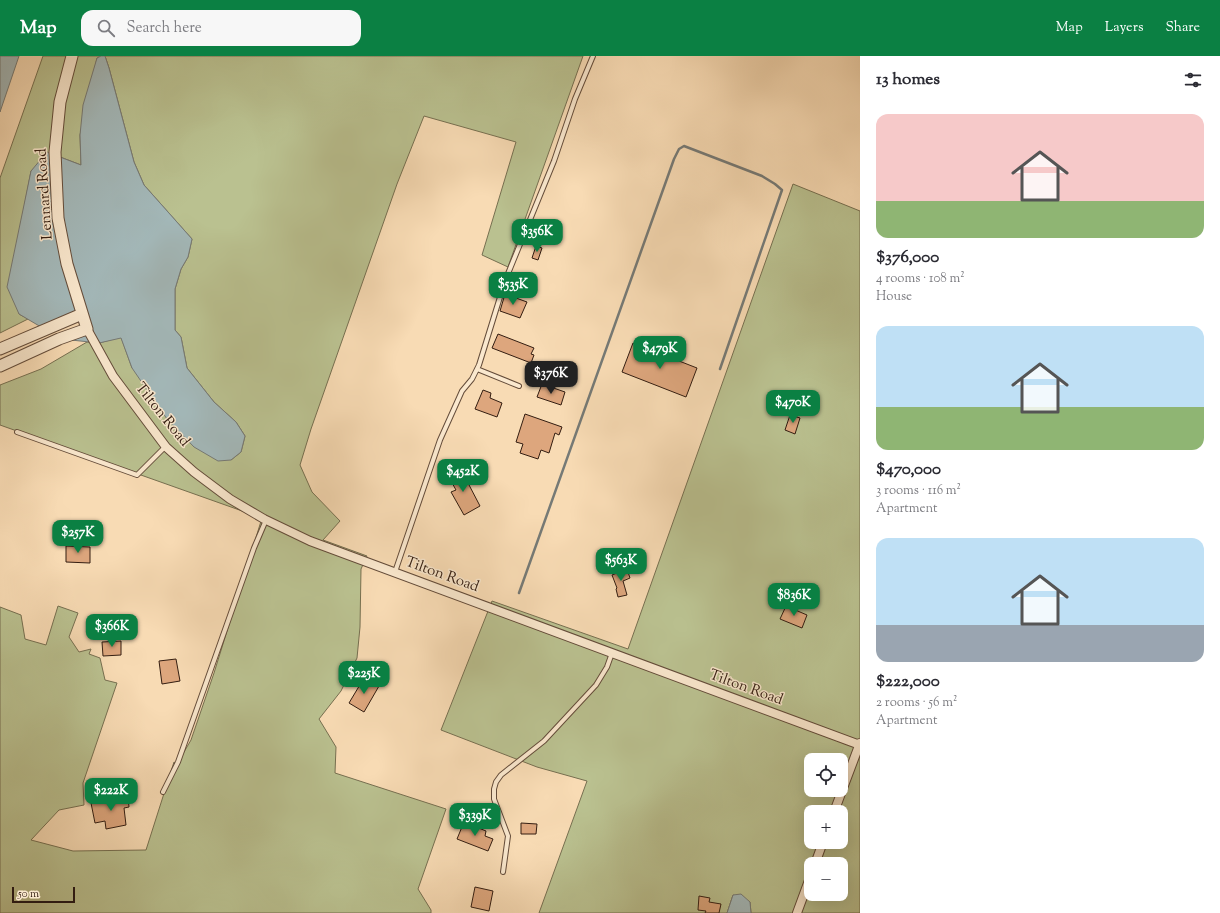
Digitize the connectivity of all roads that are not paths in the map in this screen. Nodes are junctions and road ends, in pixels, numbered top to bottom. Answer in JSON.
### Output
{"nodes":[{"id":1,"x":72,"y":56,"type":"edge"},
{"id":2,"x":592,"y":56,"type":"edge"},
{"id":3,"x":82,"y":314,"type":"junction"},
{"id":4,"x":88,"y":329,"type":"junction"},
{"id":5,"x":0,"y":349,"type":"edge"},
{"id":6,"x":0,"y":366,"type":"edge"},
{"id":7,"x":477,"y":369,"type":"junction"},
{"id":8,"x":519,"y":386,"type":"dead end"},
{"id":9,"x":16,"y":432,"type":"dead end"},
{"id":10,"x":166,"y":447,"type":"junction"},
{"id":11,"x":266,"y":520,"type":"junction"},
{"id":12,"x":395,"y":572,"type":"junction"},
{"id":13,"x":612,"y":653,"type":"junction"},
{"id":14,"x":860,"y":744,"type":"edge"},
{"id":15,"x":163,"y":792,"type":"dead end"},
{"id":16,"x":837,"y":805,"type":"edge"},
{"id":17,"x":503,"y":872,"type":"dead end"},
{"id":18,"x":804,"y":894,"type":"edge"},
{"id":19,"x":797,"y":913,"type":"edge"}],
"edges":[{"from":1,"to":3,"type":"street","name":"Lennard Road"},
{"from":2,"to":7,"type":"lane"},
{"from":3,"to":4,"type":"street","name":"Lennard Road"},
{"from":3,"to":5,"type":"street"},
{"from":4,"to":6,"type":"street"},
{"from":4,"to":10,"type":"street","name":"Tilton Road"},
{"from":7,"to":8,"type":"lane"},
{"from":7,"to":12,"type":"lane"},
{"from":9,"to":10,"type":"lane"},
{"from":10,"to":11,"type":"street","name":"Tilton Road"},
{"from":11,"to":12,"type":"street","name":"Tilton Road"},
{"from":11,"to":15,"type":"lane"},
{"from":12,"to":13,"type":"street","name":"Tilton Road"},
{"from":13,"to":14,"type":"street","name":"Tilton Road"},
{"from":13,"to":17,"type":"lane"},
{"from":14,"to":16,"type":"street"},
{"from":18,"to":19,"type":"street"}]}
